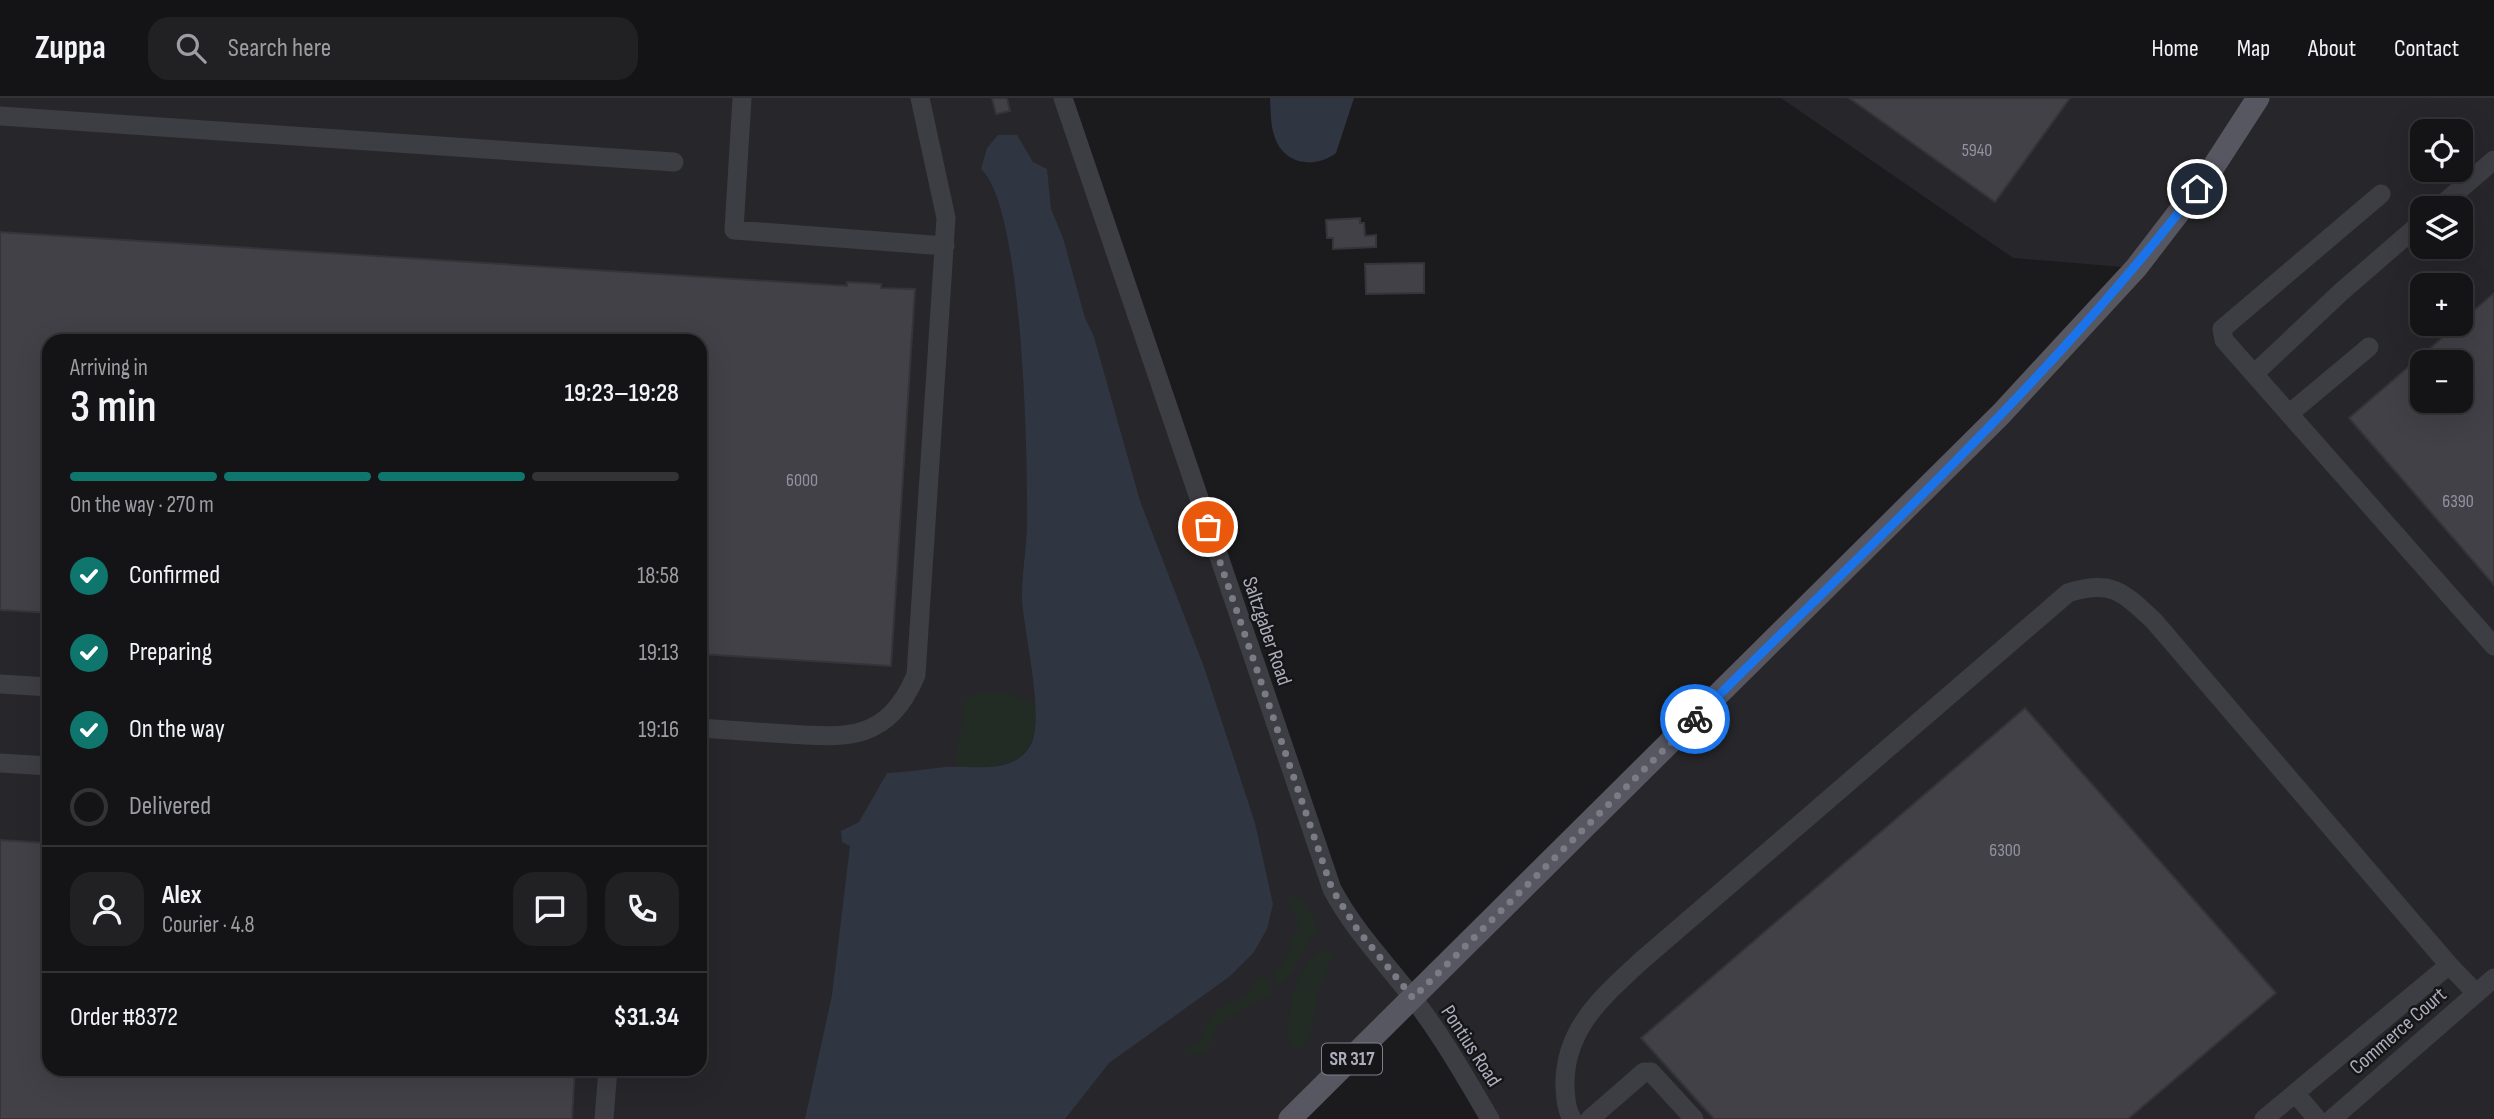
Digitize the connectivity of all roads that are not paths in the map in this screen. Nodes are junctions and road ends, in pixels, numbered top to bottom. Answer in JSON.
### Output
{"nodes":[{"id":1,"x":742,"y":98,"type":"edge"},
{"id":2,"x":920,"y":98,"type":"edge"},
{"id":3,"x":1063,"y":98,"type":"edge"},
{"id":4,"x":2258,"y":98,"type":"edge"},
{"id":5,"x":0,"y":116,"type":"edge"},
{"id":6,"x":2494,"y":160,"type":"edge"},
{"id":7,"x":674,"y":162,"type":"dead end"},
{"id":8,"x":2381,"y":194,"type":"dead end"},
{"id":9,"x":2452,"y":196,"type":"edge"},
{"id":10,"x":2410,"y":232,"type":"edge"},
{"id":11,"x":944,"y":246,"type":"junction"},
{"id":12,"x":2369,"y":348,"type":"dead end"},
{"id":13,"x":2254,"y":374,"type":"junction"},
{"id":14,"x":2289,"y":414,"type":"junction"},
{"id":15,"x":2494,"y":646,"type":"edge"},
{"id":16,"x":0,"y":684,"type":"edge"},
{"id":17,"x":42,"y":687,"type":"edge"},
{"id":18,"x":707,"y":728,"type":"edge"},
{"id":19,"x":0,"y":763,"type":"edge"},
{"id":20,"x":42,"y":766,"type":"edge"},
{"id":21,"x":2449,"y":965,"type":"junction"},
{"id":22,"x":2494,"y":978,"type":"edge"},
{"id":23,"x":2476,"y":993,"type":"junction"},
{"id":24,"x":1413,"y":998,"type":"junction"},
{"id":25,"x":607,"y":1076,"type":"edge"},
{"id":26,"x":2295,"y":1093,"type":"junction"},
{"id":27,"x":604,"y":1119,"type":"edge"},
{"id":28,"x":1290,"y":1119,"type":"edge"},
{"id":29,"x":1490,"y":1119,"type":"edge"},
{"id":30,"x":1572,"y":1119,"type":"edge"},
{"id":31,"x":1590,"y":1119,"type":"edge"},
{"id":32,"x":1694,"y":1119,"type":"edge"},
{"id":33,"x":2264,"y":1119,"type":"edge"},
{"id":34,"x":2318,"y":1119,"type":"edge"},
{"id":35,"x":2332,"y":1119,"type":"edge"}],
"edges":[{"from":1,"to":11,"type":"street"},
{"from":2,"to":11,"type":"street"},
{"from":3,"to":24,"type":"street","name":"Saltzgaber Road"},
{"from":4,"to":24,"type":"main road","number":"SR 317"},
{"from":5,"to":7,"type":"street"},
{"from":6,"to":9,"type":"street"},
{"from":8,"to":13,"type":"street"},
{"from":10,"to":13,"type":"street"},
{"from":11,"to":18,"type":"street"},
{"from":12,"to":14,"type":"street"},
{"from":13,"to":14,"type":"street"},
{"from":14,"to":15,"type":"street"},
{"from":16,"to":17,"type":"street"},
{"from":19,"to":20,"type":"street"},
{"from":21,"to":23,"type":"street"},
{"from":21,"to":26,"type":"street"},
{"from":21,"to":30,"type":"street"},
{"from":22,"to":23,"type":"street","name":"Commerce Court"},
{"from":23,"to":35,"type":"street","name":"Commerce Court"},
{"from":24,"to":28,"type":"main road","number":"SR 317"},
{"from":24,"to":29,"type":"street","name":"Pontius Road"},
{"from":25,"to":27,"type":"street"},
{"from":26,"to":33,"type":"street"},
{"from":26,"to":34,"type":"street"},
{"from":31,"to":32,"type":"street"}]}
